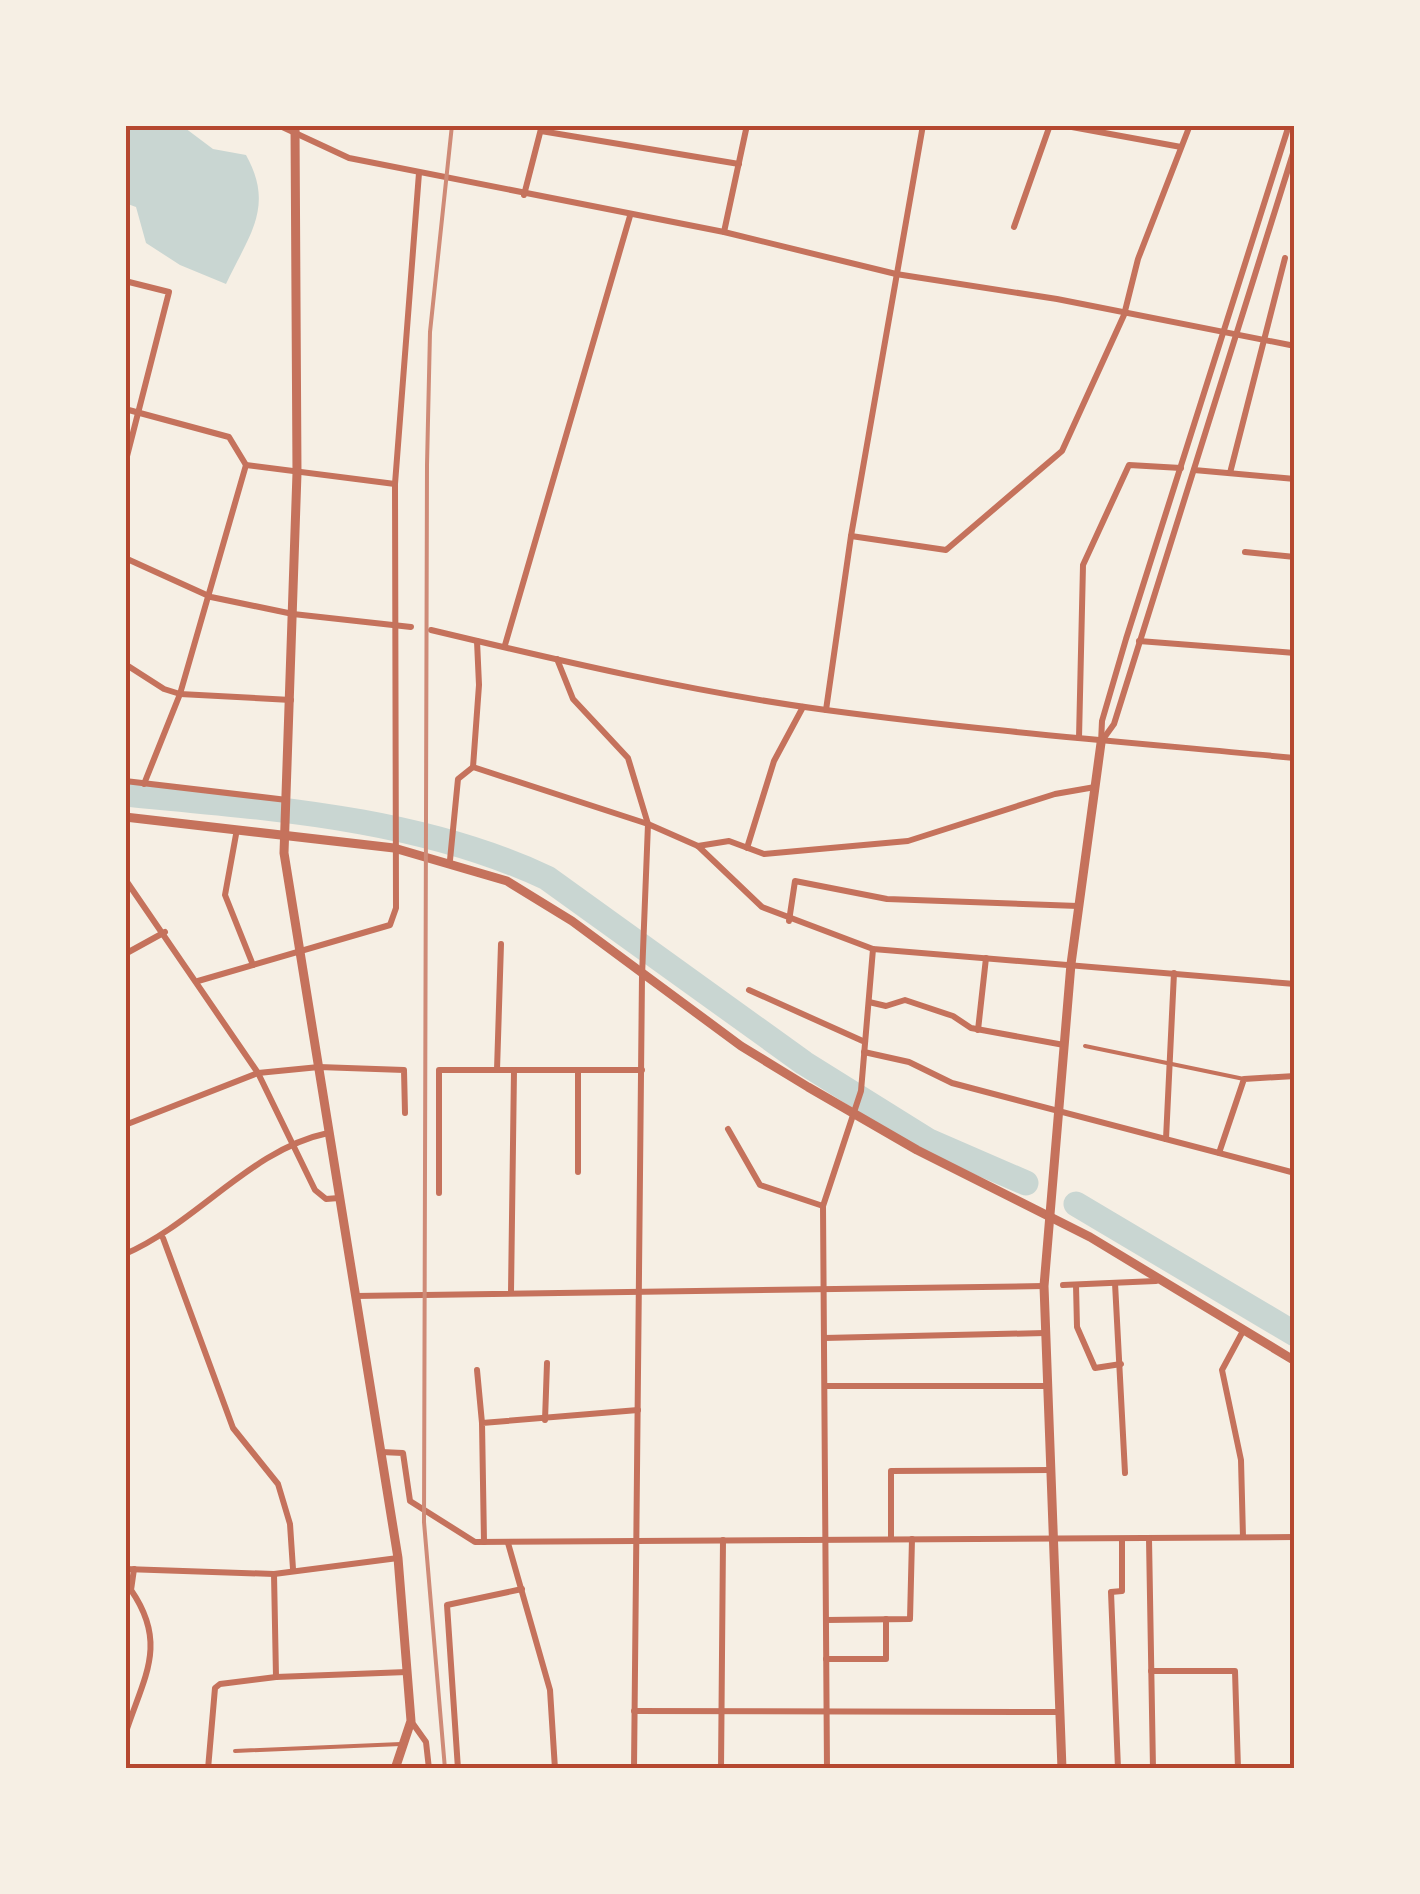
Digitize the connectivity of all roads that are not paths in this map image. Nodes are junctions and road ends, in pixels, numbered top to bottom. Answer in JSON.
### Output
{"nodes":[{"id":1,"x":278,"y":125,"type":"edge"},
{"id":2,"x":747,"y":125,"type":"edge"},
{"id":3,"x":923,"y":125,"type":"edge"},
{"id":4,"x":1050,"y":125,"type":"edge"},
{"id":5,"x":1061,"y":125,"type":"edge"},
{"id":6,"x":1190,"y":125,"type":"edge"},
{"id":7,"x":1289,"y":125,"type":"edge"},
{"id":8,"x":541,"y":128,"type":"edge"},
{"id":9,"x":294,"y":129,"type":"edge"},
{"id":10,"x":1295,"y":146,"type":"edge"},
{"id":11,"x":1181,"y":147,"type":"junction"},
{"id":12,"x":739,"y":164,"type":"junction"},
{"id":13,"x":419,"y":173,"type":"junction"},
{"id":14,"x":524,"y":195,"type":"junction"},
{"id":15,"x":630,"y":216,"type":"junction"},
{"id":16,"x":1014,"y":227,"type":"dead end"},
{"id":17,"x":724,"y":232,"type":"junction"},
{"id":18,"x":1285,"y":258,"type":"dead end"},
{"id":19,"x":896,"y":274,"type":"junction"},
{"id":20,"x":125,"y":281,"type":"edge"},
{"id":21,"x":1124,"y":315,"type":"junction"},
{"id":22,"x":1225,"y":331,"type":"junction"},
{"id":23,"x":1238,"y":334,"type":"junction"},
{"id":24,"x":1267,"y":340,"type":"junction"},
{"id":25,"x":1295,"y":346,"type":"edge"},
{"id":26,"x":125,"y":409,"type":"edge"},
{"id":27,"x":137,"y":412,"type":"junction"},
{"id":28,"x":125,"y":464,"type":"edge"},
{"id":29,"x":246,"y":465,"type":"junction"},
{"id":30,"x":1181,"y":468,"type":"junction"},
{"id":31,"x":1194,"y":470,"type":"junction"},
{"id":32,"x":297,"y":474,"type":"junction"},
{"id":33,"x":1230,"y":474,"type":"junction"},
{"id":34,"x":1295,"y":479,"type":"edge"},
{"id":35,"x":395,"y":484,"type":"junction"},
{"id":36,"x":851,"y":536,"type":"junction"},
{"id":37,"x":1245,"y":552,"type":"dead end"},
{"id":38,"x":1295,"y":556,"type":"edge"},
{"id":39,"x":125,"y":558,"type":"edge"},
{"id":40,"x":211,"y":597,"type":"junction"},
{"id":41,"x":293,"y":614,"type":"junction"},
{"id":42,"x":394,"y":626,"type":"junction"},
{"id":43,"x":410,"y":627,"type":"dead end"},
{"id":44,"x":431,"y":630,"type":"dead end"},
{"id":45,"x":477,"y":641,"type":"junction"},
{"id":46,"x":1139,"y":641,"type":"junction"},
{"id":47,"x":506,"y":644,"type":"junction"},
{"id":48,"x":1295,"y":653,"type":"edge"},
{"id":49,"x":557,"y":659,"type":"junction"},
{"id":50,"x":125,"y":664,"type":"edge"},
{"id":51,"x":180,"y":694,"type":"junction"},
{"id":52,"x":292,"y":700,"type":"junction"},
{"id":53,"x":802,"y":706,"type":"junction"},
{"id":54,"x":826,"y":710,"type":"junction"},
{"id":55,"x":1079,"y":738,"type":"junction"},
{"id":56,"x":1101,"y":743,"type":"junction"},
{"id":57,"x":1295,"y":758,"type":"edge"},
{"id":58,"x":472,"y":767,"type":"junction"},
{"id":59,"x":125,"y":782,"type":"edge"},
{"id":60,"x":144,"y":784,"type":"junction"},
{"id":61,"x":1095,"y":786,"type":"junction"},
{"id":62,"x":286,"y":806,"type":"junction"},
{"id":63,"x":125,"y":817,"type":"edge"},
{"id":64,"x":648,"y":824,"type":"junction"},
{"id":65,"x":237,"y":830,"type":"junction"},
{"id":66,"x":283,"y":835,"type":"junction"},
{"id":67,"x":698,"y":846,"type":"junction"},
{"id":68,"x":394,"y":848,"type":"junction"},
{"id":69,"x":747,"y":848,"type":"junction"},
{"id":70,"x":451,"y":856,"type":"junction"},
{"id":71,"x":125,"y":879,"type":"edge"},
{"id":72,"x":1078,"y":906,"type":"junction"},
{"id":73,"x":789,"y":921,"type":"junction"},
{"id":74,"x":165,"y":932,"type":"junction"},
{"id":75,"x":501,"y":944,"type":"dead end"},
{"id":76,"x":873,"y":949,"type":"junction"},
{"id":77,"x":300,"y":952,"type":"junction"},
{"id":78,"x":125,"y":954,"type":"edge"},
{"id":79,"x":986,"y":958,"type":"junction"},
{"id":80,"x":1071,"y":964,"type":"junction"},
{"id":81,"x":253,"y":966,"type":"junction"},
{"id":82,"x":1174,"y":972,"type":"junction"},
{"id":83,"x":642,"y":976,"type":"junction"},
{"id":84,"x":198,"y":980,"type":"junction"},
{"id":85,"x":1295,"y":984,"type":"edge"},
{"id":86,"x":748,"y":990,"type":"dead end"},
{"id":87,"x":868,"y":1002,"type":"junction"},
{"id":88,"x":978,"y":1030,"type":"junction"},
{"id":89,"x":865,"y":1042,"type":"junction"},
{"id":90,"x":1064,"y":1045,"type":"junction"},
{"id":91,"x":1085,"y":1046,"type":"dead end"},
{"id":92,"x":864,"y":1052,"type":"junction"},
{"id":93,"x":1170,"y":1064,"type":"junction"},
{"id":94,"x":319,"y":1067,"type":"junction"},
{"id":95,"x":497,"y":1070,"type":"junction"},
{"id":96,"x":514,"y":1070,"type":"junction"},
{"id":97,"x":578,"y":1070,"type":"junction"},
{"id":98,"x":642,"y":1070,"type":"junction"},
{"id":99,"x":258,"y":1073,"type":"junction"},
{"id":100,"x":1295,"y":1076,"type":"edge"},
{"id":101,"x":1244,"y":1079,"type":"junction"},
{"id":102,"x":1058,"y":1109,"type":"junction"},
{"id":103,"x":405,"y":1112,"type":"dead end"},
{"id":104,"x":854,"y":1114,"type":"junction"},
{"id":105,"x":125,"y":1125,"type":"edge"},
{"id":106,"x":728,"y":1129,"type":"dead end"},
{"id":107,"x":328,"y":1133,"type":"junction"},
{"id":108,"x":1166,"y":1139,"type":"junction"},
{"id":109,"x":292,"y":1140,"type":"junction"},
{"id":110,"x":1220,"y":1153,"type":"junction"},
{"id":111,"x":578,"y":1172,"type":"dead end"},
{"id":112,"x":1295,"y":1173,"type":"edge"},
{"id":113,"x":439,"y":1193,"type":"dead end"},
{"id":114,"x":340,"y":1198,"type":"junction"},
{"id":115,"x":824,"y":1206,"type":"junction"},
{"id":116,"x":1048,"y":1216,"type":"junction"},
{"id":117,"x":163,"y":1238,"type":"junction"},
{"id":118,"x":125,"y":1254,"type":"edge"},
{"id":119,"x":1156,"y":1281,"type":"junction"},
{"id":120,"x":1115,"y":1283,"type":"junction"},
{"id":121,"x":1076,"y":1284,"type":"junction"},
{"id":122,"x":1063,"y":1285,"type":"dead end"},
{"id":123,"x":1044,"y":1286,"type":"junction"},
{"id":124,"x":823,"y":1289,"type":"junction"},
{"id":125,"x":639,"y":1291,"type":"junction"},
{"id":126,"x":511,"y":1292,"type":"junction"},
{"id":127,"x":355,"y":1296,"type":"junction"},
{"id":128,"x":1243,"y":1331,"type":"junction"},
{"id":129,"x":1044,"y":1333,"type":"junction"},
{"id":130,"x":824,"y":1338,"type":"junction"},
{"id":131,"x":1295,"y":1361,"type":"edge"},
{"id":132,"x":547,"y":1363,"type":"dead end"},
{"id":133,"x":1121,"y":1364,"type":"junction"},
{"id":134,"x":477,"y":1370,"type":"dead end"},
{"id":135,"x":824,"y":1386,"type":"junction"},
{"id":136,"x":1046,"y":1386,"type":"junction"},
{"id":137,"x":638,"y":1410,"type":"junction"},
{"id":138,"x":545,"y":1420,"type":"junction"},
{"id":139,"x":482,"y":1423,"type":"junction"},
{"id":140,"x":381,"y":1452,"type":"junction"},
{"id":141,"x":1050,"y":1470,"type":"junction"},
{"id":142,"x":1124,"y":1472,"type":"dead end"},
{"id":143,"x":1054,"y":1536,"type":"junction"},
{"id":144,"x":1243,"y":1537,"type":"junction"},
{"id":145,"x":1295,"y":1537,"type":"edge"},
{"id":146,"x":912,"y":1539,"type":"junction"},
{"id":147,"x":1122,"y":1539,"type":"junction"},
{"id":148,"x":1149,"y":1539,"type":"junction"},
{"id":149,"x":723,"y":1540,"type":"junction"},
{"id":150,"x":892,"y":1540,"type":"junction"},
{"id":151,"x":824,"y":1541,"type":"junction"},
{"id":152,"x":484,"y":1542,"type":"junction"},
{"id":153,"x":636,"y":1542,"type":"junction"},
{"id":154,"x":508,"y":1543,"type":"junction"},
{"id":155,"x":398,"y":1558,"type":"junction"},
{"id":156,"x":125,"y":1569,"type":"edge"},
{"id":157,"x":293,"y":1569,"type":"junction"},
{"id":158,"x":134,"y":1570,"type":"junction"},
{"id":159,"x":274,"y":1574,"type":"junction"},
{"id":160,"x":522,"y":1589,"type":"junction"},
{"id":161,"x":886,"y":1619,"type":"junction"},
{"id":162,"x":826,"y":1620,"type":"junction"},
{"id":163,"x":826,"y":1659,"type":"junction"},
{"id":164,"x":1151,"y":1671,"type":"junction"},
{"id":165,"x":407,"y":1672,"type":"junction"},
{"id":166,"x":276,"y":1677,"type":"junction"},
{"id":167,"x":634,"y":1711,"type":"junction"},
{"id":168,"x":722,"y":1712,"type":"junction"},
{"id":169,"x":827,"y":1712,"type":"junction"},
{"id":170,"x":1060,"y":1712,"type":"junction"},
{"id":171,"x":412,"y":1720,"type":"junction"},
{"id":172,"x":125,"y":1735,"type":"edge"},
{"id":173,"x":406,"y":1744,"type":"junction"},
{"id":174,"x":235,"y":1751,"type":"dead end"},
{"id":175,"x":208,"y":1769,"type":"edge"},
{"id":176,"x":394,"y":1769,"type":"edge"},
{"id":177,"x":428,"y":1769,"type":"edge"},
{"id":178,"x":458,"y":1769,"type":"edge"},
{"id":179,"x":555,"y":1769,"type":"edge"},
{"id":180,"x":634,"y":1769,"type":"edge"},
{"id":181,"x":721,"y":1769,"type":"edge"},
{"id":182,"x":828,"y":1769,"type":"edge"},
{"id":183,"x":1062,"y":1769,"type":"edge"},
{"id":184,"x":1118,"y":1769,"type":"edge"},
{"id":185,"x":1153,"y":1769,"type":"edge"},
{"id":186,"x":1238,"y":1769,"type":"edge"}],
"edges":[{"from":1,"to":9,"type":"street"},
{"from":2,"to":12,"type":"street"},
{"from":3,"to":19,"type":"street"},
{"from":4,"to":16,"type":"street"},
{"from":5,"to":11,"type":"street"},
{"from":6,"to":11,"type":"street"},
{"from":7,"to":22,"type":"street"},
{"from":8,"to":12,"type":"street"},
{"from":8,"to":14,"type":"street"},
{"from":9,"to":13,"type":"street"},
{"from":9,"to":32,"type":"street"},
{"from":10,"to":23,"type":"street"},
{"from":11,"to":21,"type":"street"},
{"from":12,"to":17,"type":"street"},
{"from":13,"to":14,"type":"street"},
{"from":13,"to":35,"type":"street"},
{"from":14,"to":15,"type":"street"},
{"from":15,"to":17,"type":"street"},
{"from":15,"to":47,"type":"street"},
{"from":17,"to":19,"type":"street"},
{"from":18,"to":24,"type":"street"},
{"from":19,"to":21,"type":"street"},
{"from":19,"to":36,"type":"street"},
{"from":20,"to":27,"type":"street"},
{"from":21,"to":22,"type":"street"},
{"from":21,"to":36,"type":"street"},
{"from":22,"to":23,"type":"street"},
{"from":22,"to":30,"type":"street"},
{"from":23,"to":24,"type":"street"},
{"from":23,"to":31,"type":"street"},
{"from":24,"to":25,"type":"street"},
{"from":24,"to":33,"type":"street"},
{"from":26,"to":27,"type":"street"},
{"from":27,"to":28,"type":"street"},
{"from":27,"to":29,"type":"street"},
{"from":29,"to":32,"type":"street"},
{"from":29,"to":40,"type":"street"},
{"from":30,"to":55,"type":"street"},
{"from":30,"to":56,"type":"street"},
{"from":31,"to":33,"type":"street"},
{"from":31,"to":46,"type":"street"},
{"from":32,"to":35,"type":"street"},
{"from":32,"to":41,"type":"street"},
{"from":33,"to":34,"type":"street"},
{"from":35,"to":42,"type":"street"},
{"from":36,"to":54,"type":"street"},
{"from":37,"to":38,"type":"street"},
{"from":39,"to":40,"type":"street"},
{"from":40,"to":41,"type":"street"},
{"from":40,"to":51,"type":"street"},
{"from":41,"to":42,"type":"street"},
{"from":41,"to":52,"type":"street"},
{"from":42,"to":43,"type":"street"},
{"from":42,"to":68,"type":"street"},
{"from":44,"to":45,"type":"street"},
{"from":45,"to":47,"type":"street"},
{"from":45,"to":58,"type":"street"},
{"from":46,"to":48,"type":"street"},
{"from":46,"to":56,"type":"street"},
{"from":47,"to":49,"type":"street"},
{"from":49,"to":53,"type":"street"},
{"from":49,"to":64,"type":"street"},
{"from":50,"to":51,"type":"street"},
{"from":51,"to":52,"type":"street"},
{"from":51,"to":60,"type":"street"},
{"from":52,"to":62,"type":"street"},
{"from":53,"to":54,"type":"street"},
{"from":53,"to":69,"type":"street"},
{"from":54,"to":55,"type":"street"},
{"from":55,"to":56,"type":"street"},
{"from":56,"to":57,"type":"street"},
{"from":56,"to":61,"type":"street"},
{"from":58,"to":64,"type":"street"},
{"from":58,"to":70,"type":"street"},
{"from":59,"to":60,"type":"street"},
{"from":60,"to":62,"type":"street"},
{"from":61,"to":69,"type":"street"},
{"from":61,"to":72,"type":"street"},
{"from":62,"to":66,"type":"street"},
{"from":63,"to":65,"type":"street"},
{"from":64,"to":67,"type":"street"},
{"from":64,"to":83,"type":"street"},
{"from":65,"to":66,"type":"street"},
{"from":65,"to":81,"type":"street"},
{"from":66,"to":68,"type":"street"},
{"from":66,"to":77,"type":"street"},
{"from":67,"to":69,"type":"street"},
{"from":67,"to":73,"type":"street"},
{"from":68,"to":70,"type":"street"},
{"from":68,"to":77,"type":"street"},
{"from":70,"to":83,"type":"street"},
{"from":71,"to":74,"type":"street"},
{"from":72,"to":73,"type":"street"},
{"from":72,"to":80,"type":"street"},
{"from":73,"to":76,"type":"street"},
{"from":74,"to":78,"type":"street"},
{"from":74,"to":84,"type":"street"},
{"from":75,"to":95,"type":"street"},
{"from":76,"to":79,"type":"street"},
{"from":76,"to":87,"type":"street"},
{"from":77,"to":81,"type":"street"},
{"from":77,"to":94,"type":"street"},
{"from":79,"to":80,"type":"street"},
{"from":79,"to":88,"type":"street"},
{"from":80,"to":82,"type":"street"},
{"from":80,"to":90,"type":"street"},
{"from":81,"to":84,"type":"street"},
{"from":82,"to":85,"type":"street"},
{"from":82,"to":93,"type":"street"},
{"from":83,"to":98,"type":"street"},
{"from":83,"to":104,"type":"street"},
{"from":84,"to":99,"type":"street"},
{"from":86,"to":89,"type":"street"},
{"from":87,"to":88,"type":"street"},
{"from":87,"to":89,"type":"street"},
{"from":88,"to":90,"type":"street"},
{"from":89,"to":92,"type":"street"},
{"from":90,"to":102,"type":"street"},
{"from":91,"to":93,"type":"lane"},
{"from":92,"to":102,"type":"street"},
{"from":92,"to":104,"type":"street"},
{"from":93,"to":101,"type":"lane"},
{"from":93,"to":108,"type":"street"},
{"from":94,"to":99,"type":"street"},
{"from":94,"to":103,"type":"street"},
{"from":94,"to":107,"type":"street"},
{"from":95,"to":96,"type":"street"},
{"from":95,"to":113,"type":"street"},
{"from":96,"to":97,"type":"street"},
{"from":96,"to":126,"type":"street"},
{"from":97,"to":98,"type":"street"},
{"from":97,"to":111,"type":"street"},
{"from":98,"to":125,"type":"street"},
{"from":99,"to":105,"type":"street"},
{"from":99,"to":109,"type":"street"},
{"from":100,"to":101,"type":"street"},
{"from":101,"to":110,"type":"street"},
{"from":102,"to":108,"type":"street"},
{"from":102,"to":116,"type":"street"},
{"from":104,"to":115,"type":"street"},
{"from":104,"to":116,"type":"street"},
{"from":106,"to":115,"type":"street"},
{"from":107,"to":109,"type":"street"},
{"from":107,"to":114,"type":"street"},
{"from":108,"to":110,"type":"street"},
{"from":109,"to":114,"type":"street"},
{"from":109,"to":117,"type":"street"},
{"from":110,"to":112,"type":"street"},
{"from":114,"to":127,"type":"street"},
{"from":115,"to":124,"type":"street"},
{"from":116,"to":119,"type":"street"},
{"from":116,"to":123,"type":"street"},
{"from":117,"to":118,"type":"street"},
{"from":117,"to":157,"type":"street"},
{"from":119,"to":120,"type":"street"},
{"from":119,"to":128,"type":"street"},
{"from":120,"to":121,"type":"street"},
{"from":120,"to":133,"type":"street"},
{"from":121,"to":122,"type":"street"},
{"from":121,"to":133,"type":"street"},
{"from":123,"to":124,"type":"street"},
{"from":123,"to":129,"type":"street"},
{"from":124,"to":125,"type":"street"},
{"from":124,"to":130,"type":"street"},
{"from":125,"to":126,"type":"street"},
{"from":125,"to":137,"type":"street"},
{"from":126,"to":127,"type":"street"},
{"from":127,"to":140,"type":"street"},
{"from":128,"to":131,"type":"street"},
{"from":128,"to":144,"type":"street"},
{"from":129,"to":130,"type":"street"},
{"from":129,"to":136,"type":"street"},
{"from":130,"to":135,"type":"street"},
{"from":132,"to":138,"type":"street"},
{"from":133,"to":142,"type":"street"},
{"from":134,"to":139,"type":"street"},
{"from":135,"to":136,"type":"street"},
{"from":135,"to":151,"type":"street"},
{"from":136,"to":141,"type":"street"},
{"from":137,"to":138,"type":"street"},
{"from":137,"to":153,"type":"street"},
{"from":138,"to":139,"type":"street"},
{"from":139,"to":152,"type":"street"},
{"from":140,"to":152,"type":"street"},
{"from":140,"to":155,"type":"street"},
{"from":141,"to":143,"type":"street"},
{"from":141,"to":150,"type":"street"},
{"from":143,"to":146,"type":"street"},
{"from":143,"to":147,"type":"street"},
{"from":143,"to":170,"type":"street"},
{"from":144,"to":145,"type":"street"},
{"from":144,"to":148,"type":"street"},
{"from":146,"to":150,"type":"street"},
{"from":146,"to":161,"type":"street"},
{"from":147,"to":148,"type":"street"},
{"from":147,"to":184,"type":"street"},
{"from":148,"to":164,"type":"street"},
{"from":149,"to":151,"type":"street"},
{"from":149,"to":153,"type":"street"},
{"from":149,"to":168,"type":"street"},
{"from":150,"to":151,"type":"street"},
{"from":151,"to":162,"type":"street"},
{"from":152,"to":154,"type":"street"},
{"from":153,"to":154,"type":"street"},
{"from":153,"to":167,"type":"street"},
{"from":154,"to":160,"type":"street"},
{"from":155,"to":157,"type":"street"},
{"from":155,"to":165,"type":"street"},
{"from":156,"to":158,"type":"street"},
{"from":157,"to":159,"type":"street"},
{"from":158,"to":159,"type":"street"},
{"from":158,"to":172,"type":"street"},
{"from":159,"to":166,"type":"street"},
{"from":160,"to":178,"type":"street"},
{"from":160,"to":179,"type":"street"},
{"from":161,"to":162,"type":"street"},
{"from":161,"to":163,"type":"street"},
{"from":162,"to":163,"type":"street"},
{"from":163,"to":169,"type":"street"},
{"from":164,"to":185,"type":"street"},
{"from":164,"to":186,"type":"street"},
{"from":165,"to":166,"type":"street"},
{"from":165,"to":171,"type":"street"},
{"from":166,"to":175,"type":"street"},
{"from":167,"to":168,"type":"street"},
{"from":167,"to":180,"type":"street"},
{"from":168,"to":169,"type":"street"},
{"from":168,"to":181,"type":"street"},
{"from":169,"to":170,"type":"street"},
{"from":169,"to":182,"type":"street"},
{"from":170,"to":183,"type":"street"},
{"from":171,"to":173,"type":"street"},
{"from":171,"to":177,"type":"street"},
{"from":173,"to":174,"type":"lane"},
{"from":173,"to":176,"type":"street"}]}
